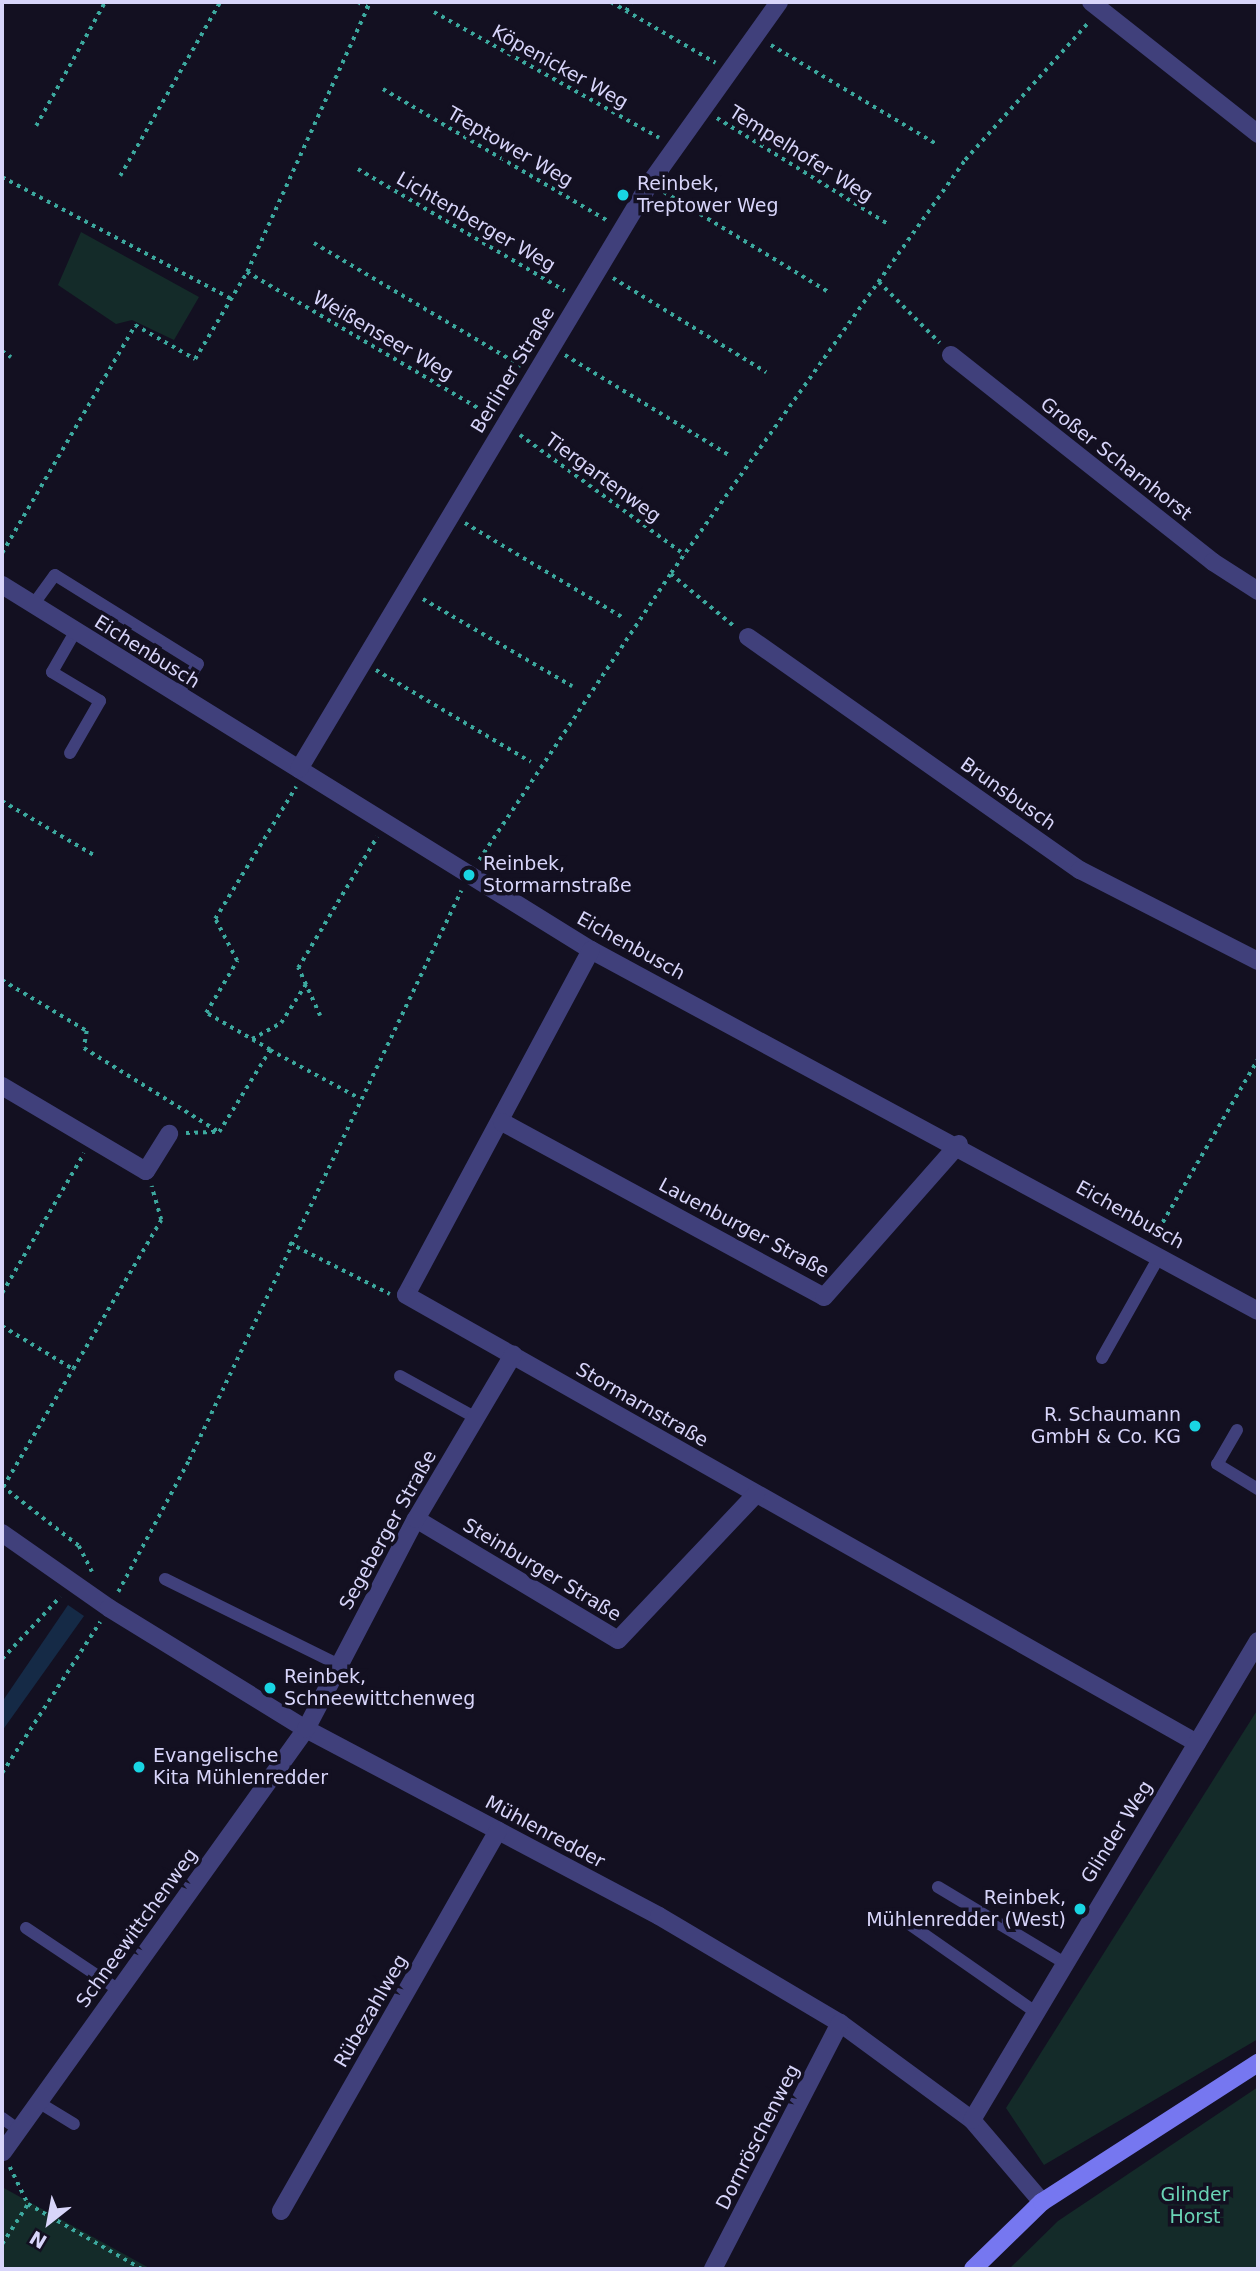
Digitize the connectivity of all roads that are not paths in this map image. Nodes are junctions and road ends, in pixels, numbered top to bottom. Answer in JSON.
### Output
{"nodes":[{"id":1,"x":779,"y":2,"type":"edge"},
{"id":2,"x":1091,"y":2,"type":"edge"},
{"id":3,"x":1114,"y":7,"type":"edge"},
{"id":4,"x":1258,"y":134,"type":"edge"},
{"id":5,"x":951,"y":355,"type":"road end"},
{"id":6,"x":2,"y":585,"type":"edge"},
{"id":7,"x":1258,"y":591,"type":"edge"},
{"id":8,"x":33,"y":605,"type":"junction"},
{"id":9,"x":75,"y":632,"type":"junction"},
{"id":10,"x":748,"y":637,"type":"road end"},
{"id":11,"x":176,"y":696,"type":"junction"},
{"id":12,"x":70,"y":753,"type":"dead end"},
{"id":13,"x":302,"y":771,"type":"junction"},
{"id":14,"x":591,"y":950,"type":"junction"},
{"id":15,"x":1258,"y":961,"type":"edge"},
{"id":16,"x":2,"y":1086,"type":"edge"},
{"id":17,"x":502,"y":1122,"type":"junction"},
{"id":18,"x":169,"y":1134,"type":"road end"},
{"id":19,"x":959,"y":1144,"type":"junction"},
{"id":20,"x":1154,"y":1252,"type":"junction"},
{"id":21,"x":1258,"y":1311,"type":"edge"},
{"id":22,"x":513,"y":1356,"type":"junction"},
{"id":23,"x":1102,"y":1358,"type":"dead end"},
{"id":24,"x":400,"y":1376,"type":"dead end"},
{"id":25,"x":475,"y":1418,"type":"junction"},
{"id":26,"x":1237,"y":1430,"type":"dead end"},
{"id":27,"x":1258,"y":1489,"type":"edge"},
{"id":28,"x":756,"y":1494,"type":"junction"},
{"id":29,"x":416,"y":1519,"type":"junction"},
{"id":30,"x":2,"y":1533,"type":"edge"},
{"id":31,"x":165,"y":1579,"type":"dead end"},
{"id":32,"x":1258,"y":1641,"type":"edge"},
{"id":33,"x":340,"y":1665,"type":"junction"},
{"id":34,"x":306,"y":1729,"type":"junction"},
{"id":35,"x":1197,"y":1743,"type":"junction"},
{"id":36,"x":498,"y":1831,"type":"junction"},
{"id":37,"x":938,"y":1887,"type":"dead end"},
{"id":38,"x":905,"y":1921,"type":"dead end"},
{"id":39,"x":26,"y":1928,"type":"dead end"},
{"id":40,"x":1063,"y":1962,"type":"junction"},
{"id":41,"x":119,"y":1990,"type":"junction"},
{"id":42,"x":1034,"y":2011,"type":"junction"},
{"id":43,"x":840,"y":2023,"type":"junction"},
{"id":44,"x":1258,"y":2063,"type":"edge"},
{"id":45,"x":38,"y":2102,"type":"junction"},
{"id":46,"x":2,"y":2118,"type":"edge"},
{"id":47,"x":972,"y":2120,"type":"junction"},
{"id":48,"x":74,"y":2124,"type":"dead end"},
{"id":49,"x":19,"y":2130,"type":"junction"},
{"id":50,"x":3,"y":2152,"type":"edge"},
{"id":51,"x":1041,"y":2202,"type":"junction"},
{"id":52,"x":281,"y":2211,"type":"dead end"},
{"id":53,"x":713,"y":2269,"type":"edge"},
{"id":54,"x":973,"y":2269,"type":"edge"}],
"edges":[{"from":1,"to":13,"type":"street","name":"Berliner Straße"},
{"from":2,"to":3,"type":"street"},
{"from":3,"to":4,"type":"street"},
{"from":5,"to":7,"type":"street","name":"Großer Scharnhorst"},
{"from":6,"to":8,"type":"street","name":"Eichenbusch"},
{"from":8,"to":9,"type":"street","name":"Eichenbusch"},
{"from":8,"to":11,"type":"lane"},
{"from":9,"to":11,"type":"street","name":"Eichenbusch"},
{"from":9,"to":12,"type":"lane"},
{"from":10,"to":15,"type":"street","name":"Brunsbusch"},
{"from":11,"to":13,"type":"street","name":"Eichenbusch"},
{"from":13,"to":14,"type":"street","name":"Eichenbusch"},
{"from":14,"to":17,"type":"street"},
{"from":14,"to":19,"type":"street","name":"Eichenbusch"},
{"from":16,"to":18,"type":"street"},
{"from":17,"to":19,"type":"street","name":"Lauenburger Straße"},
{"from":17,"to":22,"type":"street","name":"Stormarnstraße"},
{"from":19,"to":20,"type":"street","name":"Eichenbusch"},
{"from":20,"to":21,"type":"street","name":"Eichenbusch"},
{"from":20,"to":23,"type":"lane"},
{"from":22,"to":25,"type":"street","name":"Segeberger Straße"},
{"from":22,"to":28,"type":"street","name":"Stormarnstraße"},
{"from":24,"to":25,"type":"lane"},
{"from":25,"to":29,"type":"street","name":"Segeberger Straße"},
{"from":26,"to":27,"type":"lane"},
{"from":28,"to":29,"type":"street","name":"Steinburger Straße"},
{"from":28,"to":35,"type":"street","name":"Stormarnstraße"},
{"from":29,"to":33,"type":"street","name":"Segeberger Straße"},
{"from":30,"to":34,"type":"street","name":"Mühlenredder"},
{"from":31,"to":33,"type":"lane"},
{"from":32,"to":35,"type":"street","name":"Glinder Weg"},
{"from":33,"to":34,"type":"street","name":"Segeberger Straße"},
{"from":34,"to":36,"type":"street","name":"Mühlenredder"},
{"from":34,"to":41,"type":"street","name":"Schneewittchenweg"},
{"from":35,"to":40,"type":"street","name":"Glinder Weg"},
{"from":36,"to":43,"type":"street","name":"Mühlenredder"},
{"from":36,"to":52,"type":"street","name":"Rübezahlweg"},
{"from":37,"to":40,"type":"lane"},
{"from":38,"to":42,"type":"lane"},
{"from":39,"to":41,"type":"lane"},
{"from":40,"to":42,"type":"street","name":"Glinder Weg"},
{"from":41,"to":45,"type":"street","name":"Schneewittchenweg"},
{"from":42,"to":47,"type":"street","name":"Glinder Weg"},
{"from":43,"to":47,"type":"street","name":"Mühlenredder"},
{"from":43,"to":53,"type":"street","name":"Dornröschenweg"},
{"from":44,"to":51,"type":"main road"},
{"from":45,"to":48,"type":"lane"},
{"from":45,"to":49,"type":"street","name":"Schneewittchenweg"},
{"from":46,"to":49,"type":"lane"},
{"from":47,"to":51,"type":"street","name":"Mühlenredder"},
{"from":49,"to":50,"type":"street","name":"Schneewittchenweg"},
{"from":51,"to":54,"type":"main road"}]}
